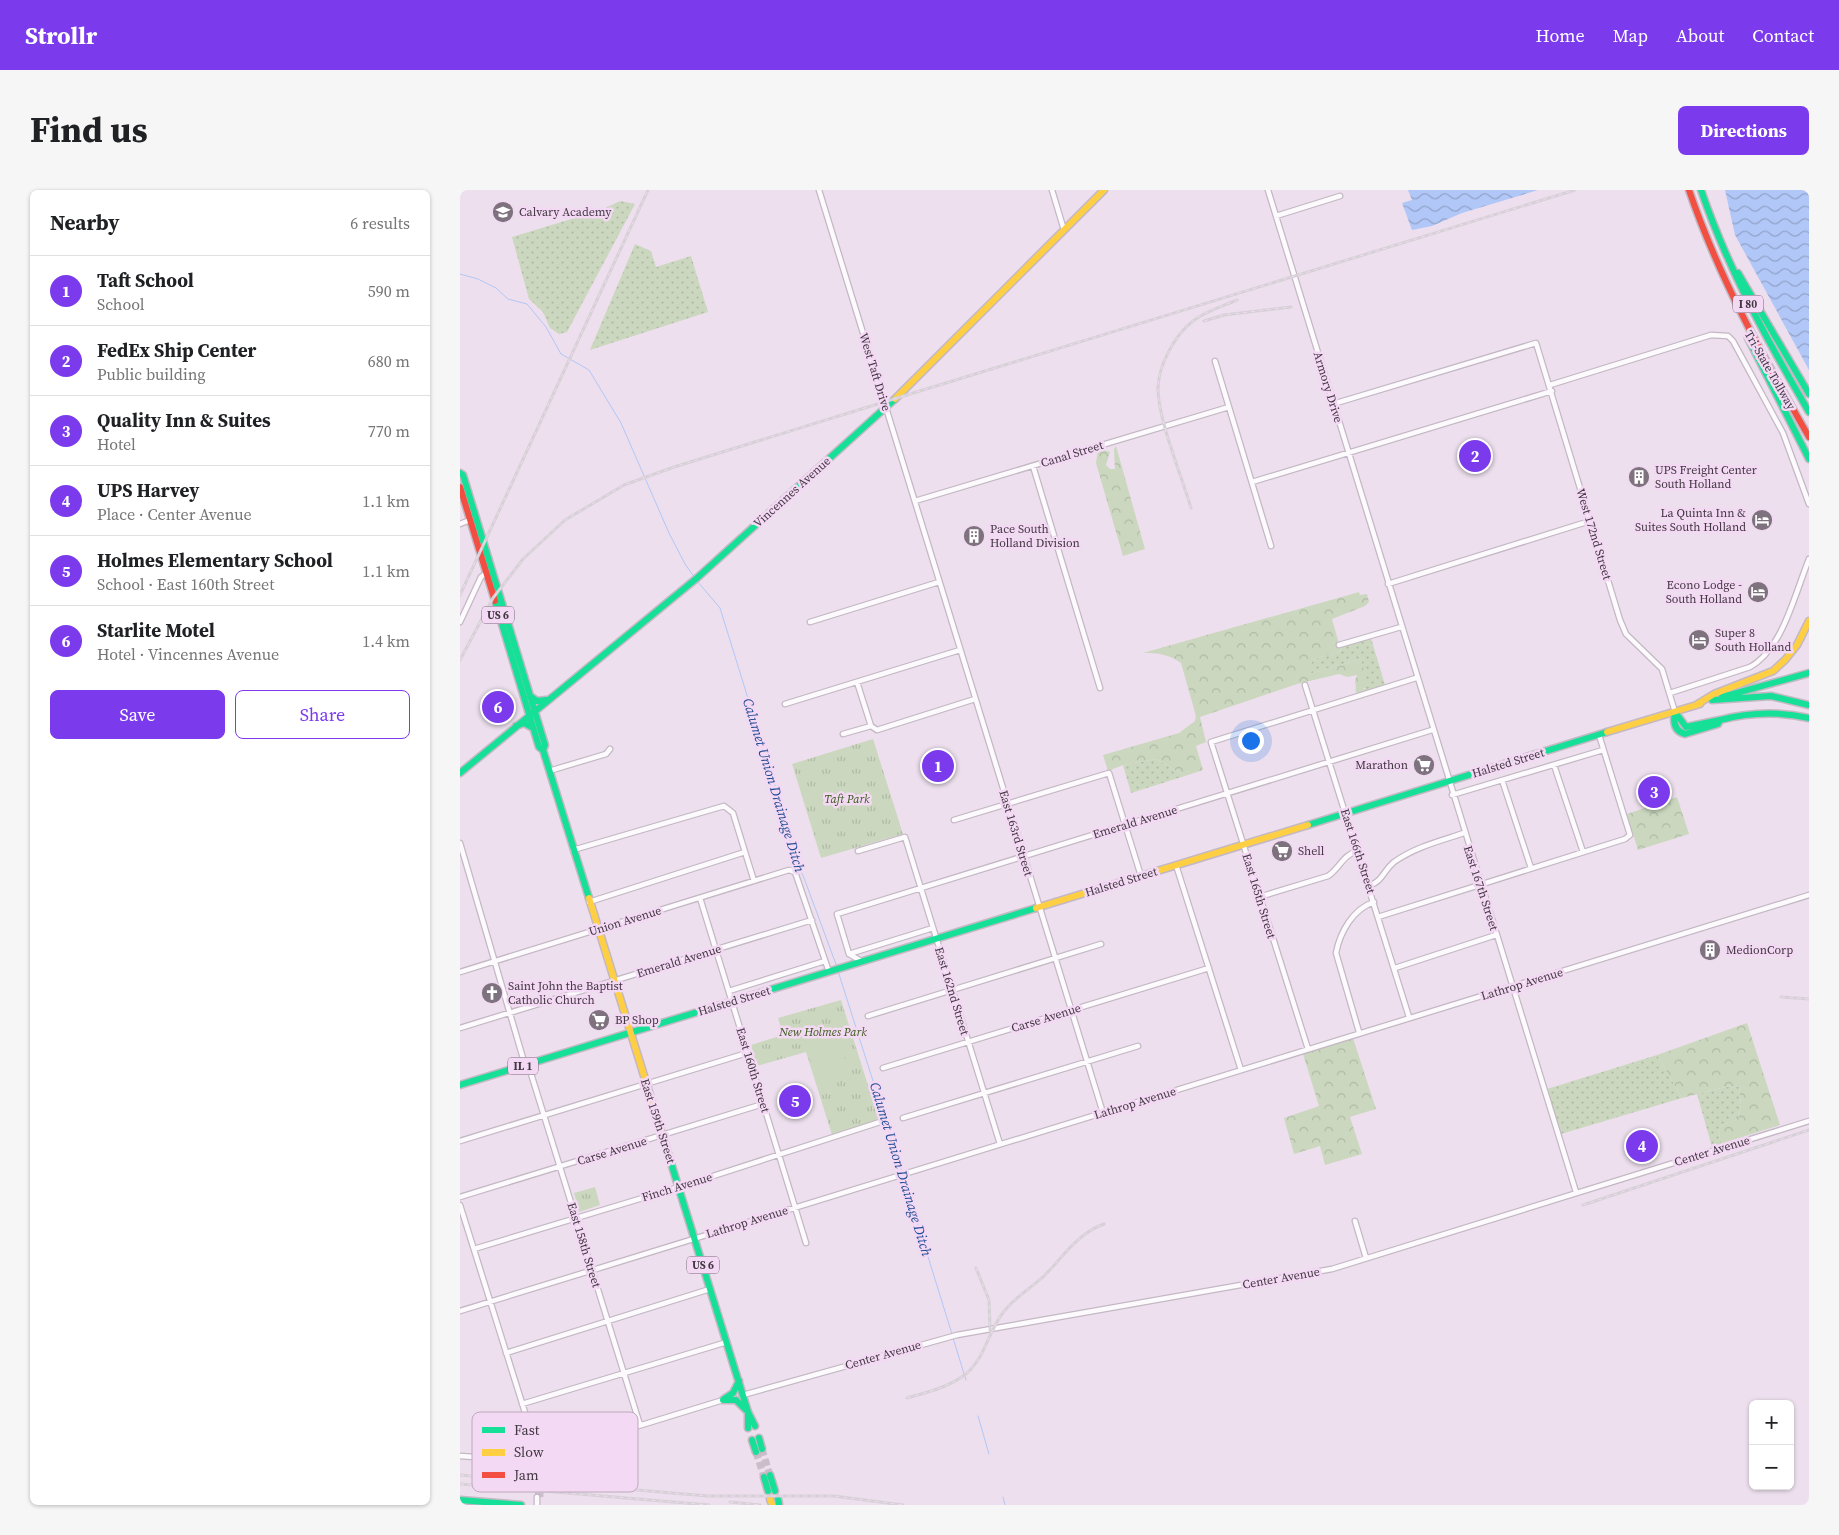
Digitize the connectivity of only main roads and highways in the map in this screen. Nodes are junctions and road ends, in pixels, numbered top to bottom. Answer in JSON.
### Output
{"nodes":[{"id":1,"x":1104,"y":190,"type":"edge"},
{"id":2,"x":1689,"y":190,"type":"edge"},
{"id":3,"x":1701,"y":190,"type":"edge"},
{"id":4,"x":1714,"y":228,"type":"junction"},
{"id":5,"x":1744,"y":324,"type":"junction"},
{"id":6,"x":1809,"y":394,"type":"edge"},
{"id":7,"x":1809,"y":412,"type":"edge"},
{"id":8,"x":1809,"y":437,"type":"edge"},
{"id":9,"x":1809,"y":459,"type":"edge"},
{"id":10,"x":460,"y":472,"type":"edge"},
{"id":11,"x":460,"y":487,"type":"edge"},
{"id":12,"x":473,"y":519,"type":"junction"},
{"id":13,"x":492,"y":571,"type":"junction"},
{"id":14,"x":485,"y":574,"type":"junction"},
{"id":15,"x":1809,"y":621,"type":"edge"},
{"id":16,"x":1809,"y":668,"type":"edge"},
{"id":17,"x":1809,"y":673,"type":"edge"},
{"id":18,"x":1782,"y":679,"type":"junction"},
{"id":19,"x":530,"y":696,"type":"junction"},
{"id":20,"x":546,"y":700,"type":"junction"},
{"id":21,"x":1712,"y":700,"type":"junction"},
{"id":22,"x":1696,"y":705,"type":"junction"},
{"id":23,"x":1809,"y":705,"type":"edge"},
{"id":24,"x":1675,"y":712,"type":"junction"},
{"id":25,"x":532,"y":713,"type":"junction"},
{"id":26,"x":1806,"y":717,"type":"edge"},
{"id":27,"x":516,"y":726,"type":"junction"},
{"id":28,"x":533,"y":728,"type":"junction"},
{"id":29,"x":543,"y":750,"type":"junction"},
{"id":30,"x":460,"y":773,"type":"edge"},
{"id":31,"x":630,"y":1033,"type":"junction"},
{"id":32,"x":460,"y":1085,"type":"edge"},
{"id":33,"x":738,"y":1381,"type":"junction"},
{"id":34,"x":748,"y":1412,"type":"junction"},
{"id":35,"x":752,"y":1427,"type":"dead end"},
{"id":36,"x":756,"y":1439,"type":"dead end"},
{"id":37,"x":759,"y":1450,"type":"tunnel mouth"},
{"id":38,"x":767,"y":1476,"type":"tunnel mouth"},
{"id":39,"x":772,"y":1491,"type":"dead end"},
{"id":40,"x":460,"y":1500,"type":"edge"},
{"id":41,"x":521,"y":1505,"type":"edge"}],
"edges":[{"from":1,"to":20,"type":"main road","name":"Vincennes Avenue"},
{"from":2,"to":5,"type":"main road","name":"Tri-State Tollway","number":"I 80"},
{"from":3,"to":4,"type":"main road","name":"Tri-State Tollway","number":"I 80"},
{"from":4,"to":6,"type":"main road"},
{"from":4,"to":7,"type":"main road","name":"Tri-State Tollway","number":"I 80"},
{"from":5,"to":8,"type":"main road","name":"Tri-State Tollway","number":"I 80"},
{"from":5,"to":9,"type":"main road"},
{"from":10,"to":12,"type":"main road","number":"US 6"},
{"from":11,"to":12,"type":"main road","number":"US 6"},
{"from":12,"to":13,"type":"main road","number":"US 6"},
{"from":12,"to":14,"type":"main road","number":"US 6"},
{"from":13,"to":14,"type":"main road"},
{"from":13,"to":19,"type":"main road","number":"US 6"},
{"from":14,"to":25,"type":"main road","number":"US 6"},
{"from":15,"to":22,"type":"main road"},
{"from":16,"to":18,"type":"main road","name":"Halsted Street","number":"IL 1"},
{"from":17,"to":18,"type":"main road","name":"Halsted Street","number":"IL 1"},
{"from":18,"to":21,"type":"main road","name":"Halsted Street","number":"IL 1"},
{"from":19,"to":20,"type":"main road"},
{"from":19,"to":25,"type":"main road","number":"US 6"},
{"from":20,"to":25,"type":"main road","name":"Vincennes Avenue"},
{"from":21,"to":22,"type":"main road","name":"Halsted Street","number":"IL 1"},
{"from":21,"to":23,"type":"main road"},
{"from":22,"to":24,"type":"main road","name":"Halsted Street","number":"IL 1"},
{"from":24,"to":26,"type":"main road"},
{"from":24,"to":31,"type":"main road","name":"Halsted Street","number":"IL 1"},
{"from":25,"to":27,"type":"main road","name":"Vincennes Avenue"},
{"from":25,"to":28,"type":"main road","number":"US 6"},
{"from":25,"to":29,"type":"main road","number":"US 6"},
{"from":27,"to":28,"type":"main road"},
{"from":27,"to":30,"type":"main road","name":"Vincennes Avenue"},
{"from":28,"to":29,"type":"main road","number":"US 6"},
{"from":29,"to":31,"type":"main road","name":"East 159th Street","number":"US 6"},
{"from":31,"to":32,"type":"main road","name":"Halsted Street","number":"IL 1"},
{"from":31,"to":33,"type":"main road","name":"East 159th Street","number":"US 6"},
{"from":33,"to":34,"type":"main road","name":"East 159th Street","number":"US 6"},
{"from":33,"to":34,"type":"main road"},
{"from":34,"to":35,"type":"main road","name":"East 159th Street","number":"US 6"},
{"from":36,"to":37,"type":"main road"},
{"from":38,"to":39,"type":"main road"},
{"from":40,"to":41,"type":"main road"}]}
